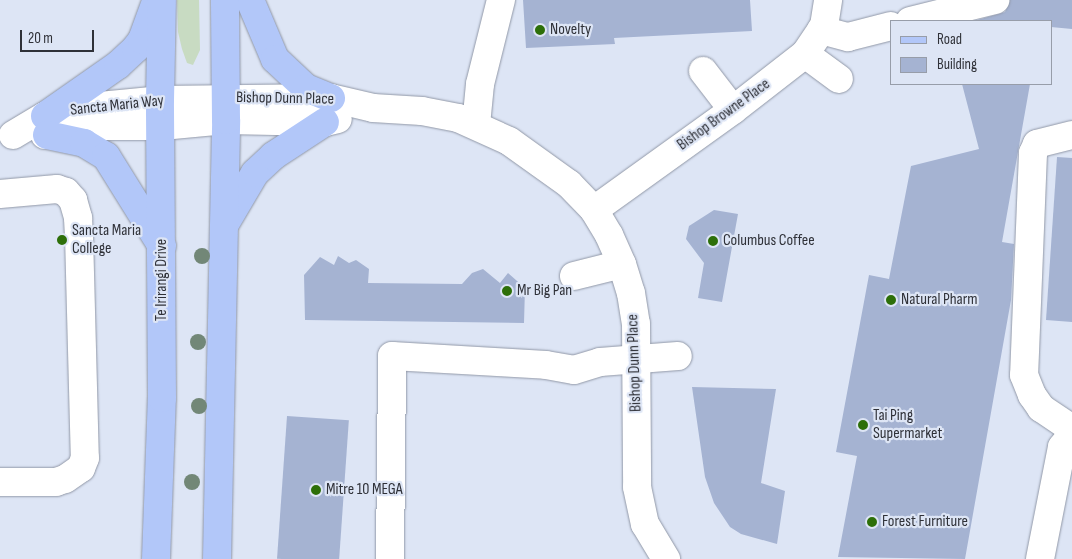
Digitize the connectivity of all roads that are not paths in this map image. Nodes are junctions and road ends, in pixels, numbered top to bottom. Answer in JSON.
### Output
{"nodes":[{"id":1,"x":156,"y":0,"type":"edge"},
{"id":2,"x":162,"y":0,"type":"edge"},
{"id":3,"x":225,"y":0,"type":"edge"},
{"id":4,"x":250,"y":0,"type":"edge"},
{"id":5,"x":501,"y":0,"type":"edge"},
{"id":6,"x":828,"y":0,"type":"edge"},
{"id":7,"x":995,"y":0,"type":"edge"},
{"id":8,"x":914,"y":20,"type":"edge"},
{"id":9,"x":890,"y":26,"type":"edge"},
{"id":10,"x":821,"y":30,"type":"junction"},
{"id":11,"x":805,"y":54,"type":"junction"},
{"id":12,"x":703,"y":71,"type":"dead end"},
{"id":13,"x":839,"y":80,"type":"dead end"},
{"id":14,"x":226,"y":109,"type":"junction"},
{"id":15,"x":328,"y":110,"type":"junction"},
{"id":16,"x":733,"y":110,"type":"junction"},
{"id":17,"x":161,"y":113,"type":"junction"},
{"id":18,"x":46,"y":125,"type":"junction"},
{"id":19,"x":476,"y":125,"type":"junction"},
{"id":20,"x":1072,"y":135,"type":"edge"},
{"id":21,"x":7,"y":136,"type":"edge"},
{"id":22,"x":0,"y":194,"type":"edge"},
{"id":23,"x":594,"y":210,"type":"junction"},
{"id":24,"x":224,"y":225,"type":"junction"},
{"id":25,"x":162,"y":246,"type":"junction"},
{"id":26,"x":622,"y":264,"type":"junction"},
{"id":27,"x":574,"y":276,"type":"dead end"},
{"id":28,"x":678,"y":356,"type":"dead end"},
{"id":29,"x":638,"y":359,"type":"junction"},
{"id":30,"x":1070,"y":439,"type":"edge"},
{"id":31,"x":0,"y":482,"type":"edge"},
{"id":32,"x":156,"y":559,"type":"edge"},
{"id":33,"x":216,"y":559,"type":"edge"},
{"id":34,"x":390,"y":559,"type":"edge"},
{"id":35,"x":666,"y":559,"type":"edge"},
{"id":36,"x":1040,"y":559,"type":"edge"}],
"edges":[{"from":1,"to":18,"type":"main road"},
{"from":2,"to":17,"type":"main road","name":"Te Irirangi Drive"},
{"from":3,"to":14,"type":"main road"},
{"from":4,"to":15,"type":"main road"},
{"from":5,"to":19,"type":"street"},
{"from":6,"to":10,"type":"street","name":"Bishop Browne Place"},
{"from":7,"to":8,"type":"street"},
{"from":9,"to":10,"type":"street"},
{"from":10,"to":11,"type":"street","name":"Bishop Browne Place"},
{"from":11,"to":13,"type":"street"},
{"from":11,"to":16,"type":"street","name":"Bishop Browne Place"},
{"from":12,"to":16,"type":"street"},
{"from":14,"to":15,"type":"street","name":"Bishop Dunn Place"},
{"from":14,"to":17,"type":"street","name":"Sancta Maria Way"},
{"from":14,"to":24,"type":"main road"},
{"from":15,"to":19,"type":"street","name":"Bishop Dunn Place"},
{"from":15,"to":24,"type":"main road"},
{"from":16,"to":23,"type":"street","name":"Bishop Browne Place"},
{"from":17,"to":18,"type":"street","name":"Sancta Maria Way"},
{"from":17,"to":25,"type":"main road","name":"Te Irirangi Drive"},
{"from":18,"to":21,"type":"street","name":"Sancta Maria Way"},
{"from":18,"to":25,"type":"main road"},
{"from":19,"to":23,"type":"street","name":"Bishop Dunn Place"},
{"from":20,"to":30,"type":"street"},
{"from":22,"to":31,"type":"street"},
{"from":23,"to":26,"type":"street","name":"Bishop Dunn Place"},
{"from":24,"to":33,"type":"main road"},
{"from":25,"to":32,"type":"main road","name":"Te Irirangi Drive"},
{"from":26,"to":27,"type":"street"},
{"from":26,"to":29,"type":"street","name":"Bishop Dunn Place"},
{"from":28,"to":29,"type":"street"},
{"from":29,"to":34,"type":"street"},
{"from":29,"to":35,"type":"street","name":"Bishop Dunn Place"},
{"from":30,"to":36,"type":"street"}]}
